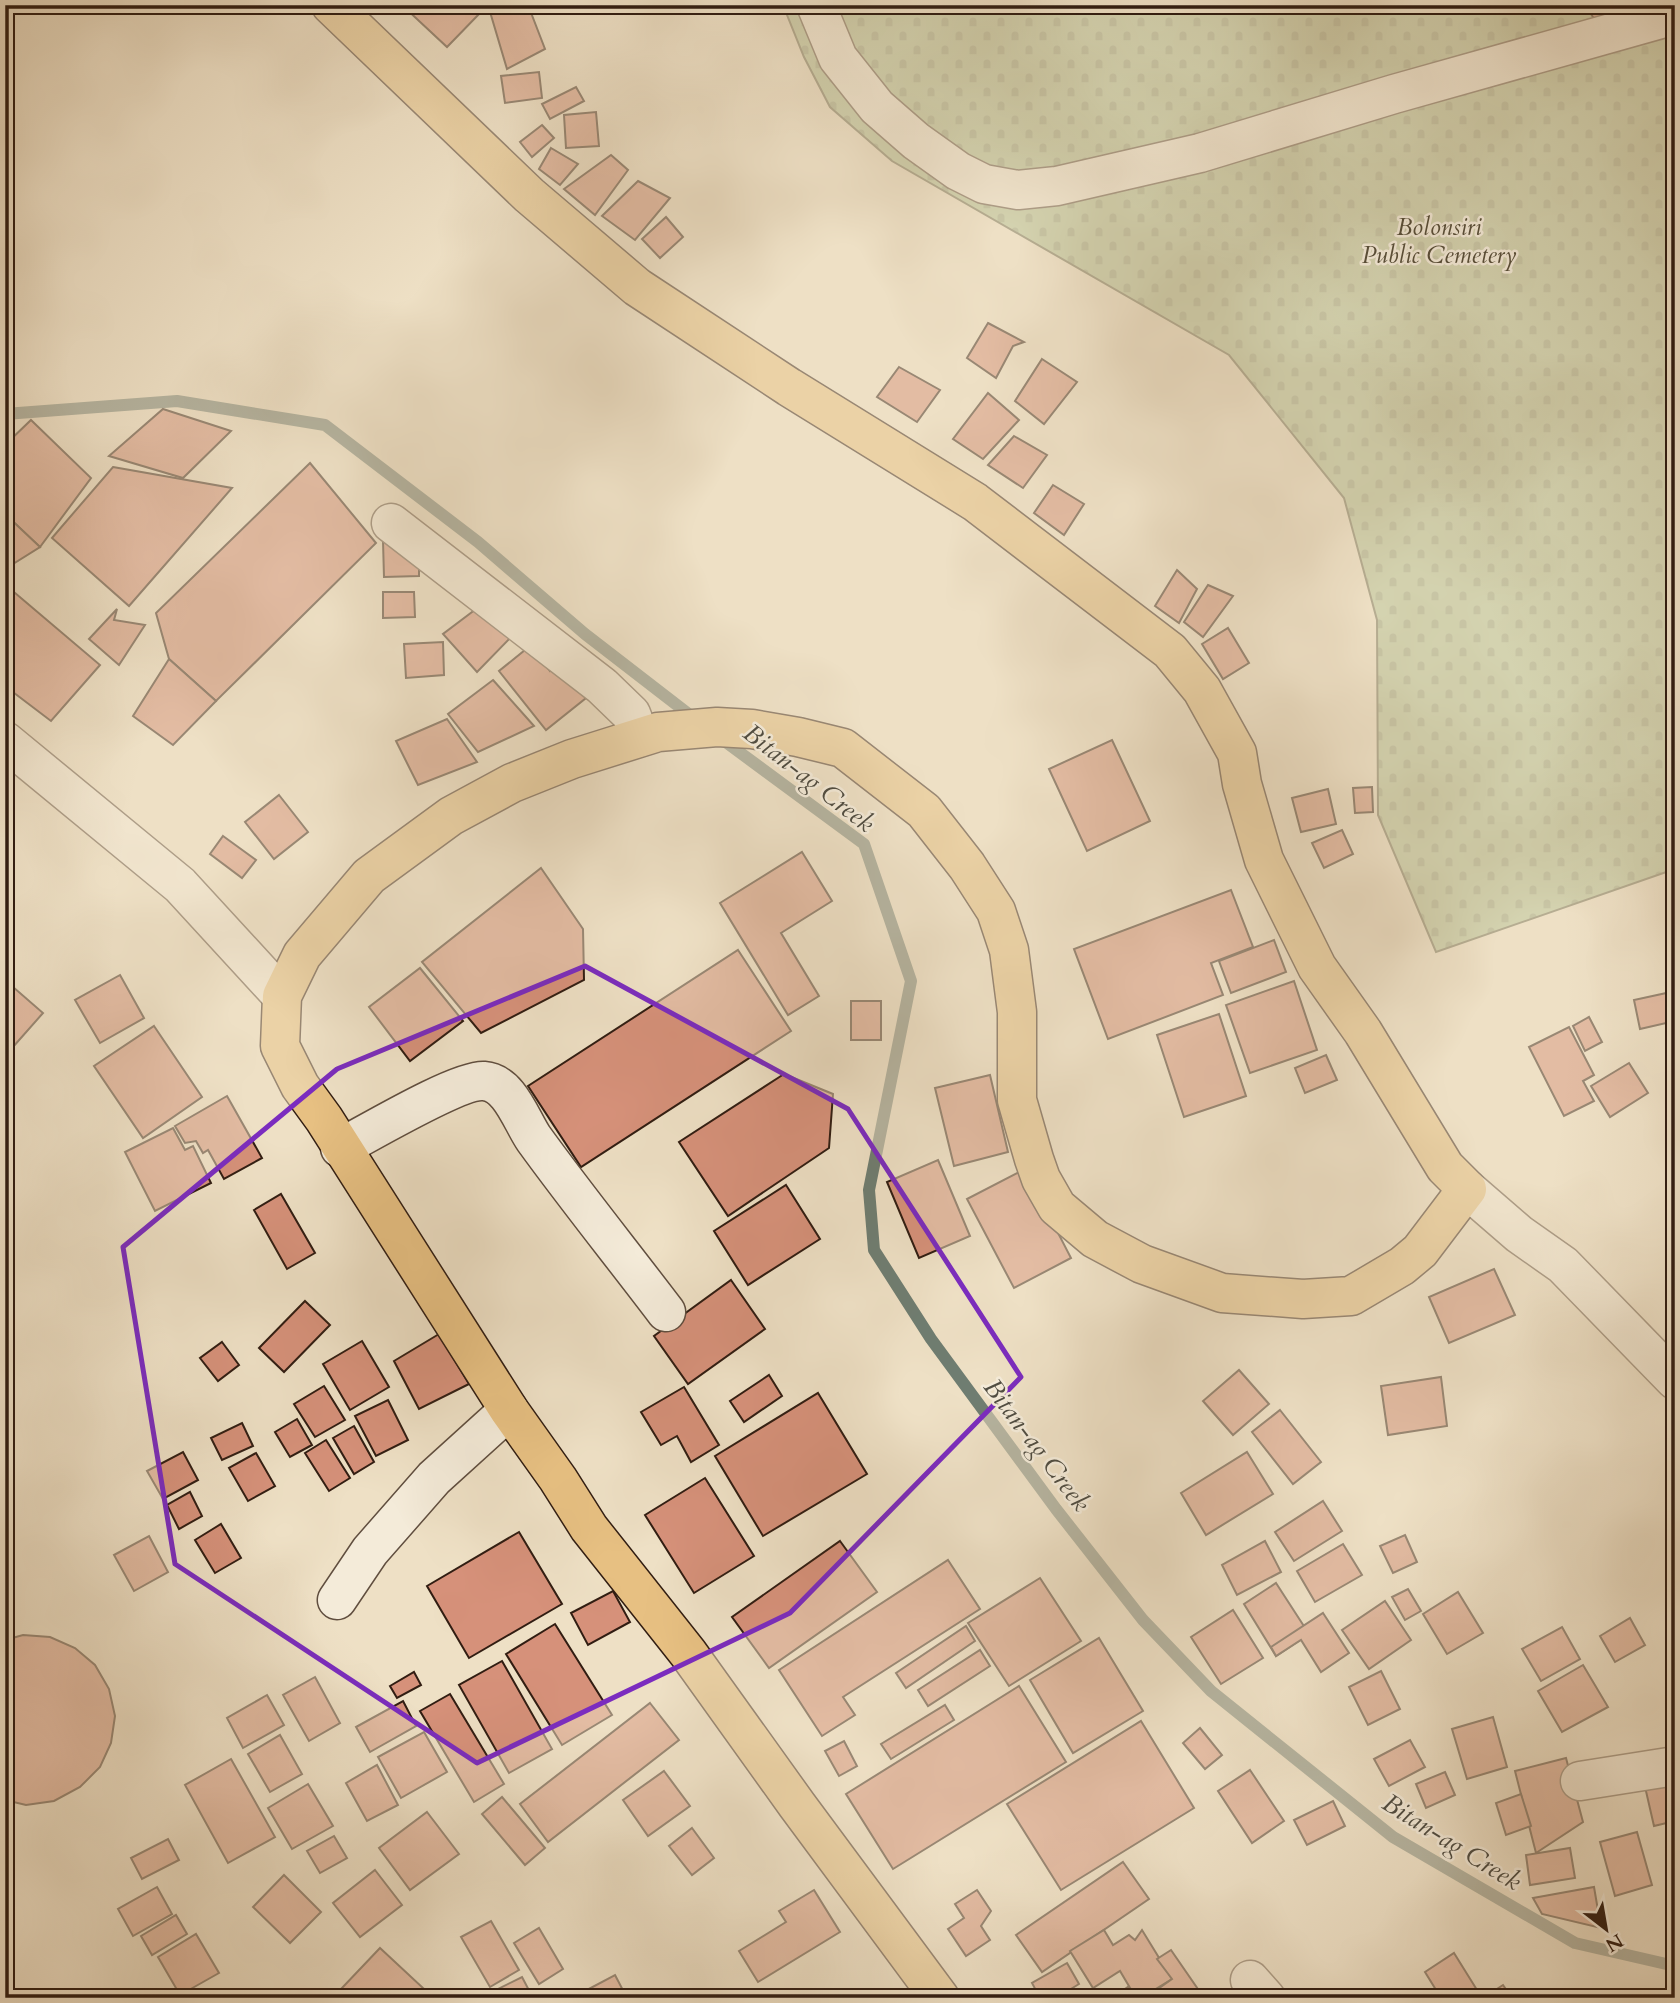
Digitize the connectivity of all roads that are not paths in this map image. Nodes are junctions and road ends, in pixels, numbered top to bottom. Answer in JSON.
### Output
{"nodes":[{"id":1,"x":331,"y":5,"type":"edge"},
{"id":2,"x":816,"y":5,"type":"edge"},
{"id":3,"x":1675,"y":15,"type":"edge"},
{"id":4,"x":391,"y":523,"type":"dead end"},
{"id":5,"x":639,"y":737,"type":"junction"},
{"id":6,"x":5,"y":741,"type":"edge"},
{"id":7,"x":282,"y":996,"type":"junction"},
{"id":8,"x":340,"y":1148,"type":"junction"},
{"id":9,"x":1466,"y":1189,"type":"junction"},
{"id":10,"x":666,"y":1312,"type":"dead end"},
{"id":11,"x":1675,"y":1380,"type":"edge"},
{"id":12,"x":509,"y":1410,"type":"junction"},
{"id":13,"x":337,"y":1600,"type":"dead end"},
{"id":14,"x":1675,"y":1766,"type":"edge"},
{"id":15,"x":1580,"y":1781,"type":"dead end"},
{"id":16,"x":940,"y":1998,"type":"edge"}],
"edges":[{"from":1,"to":9,"type":"main road"},
{"from":2,"to":3,"type":"street"},
{"from":4,"to":5,"type":"street"},
{"from":5,"to":7,"type":"main road"},
{"from":5,"to":9,"type":"main road"},
{"from":6,"to":7,"type":"street"},
{"from":7,"to":8,"type":"main road"},
{"from":8,"to":10,"type":"street"},
{"from":8,"to":12,"type":"main road"},
{"from":9,"to":11,"type":"street"},
{"from":12,"to":13,"type":"street"},
{"from":12,"to":16,"type":"main road"},
{"from":14,"to":15,"type":"street"}]}
